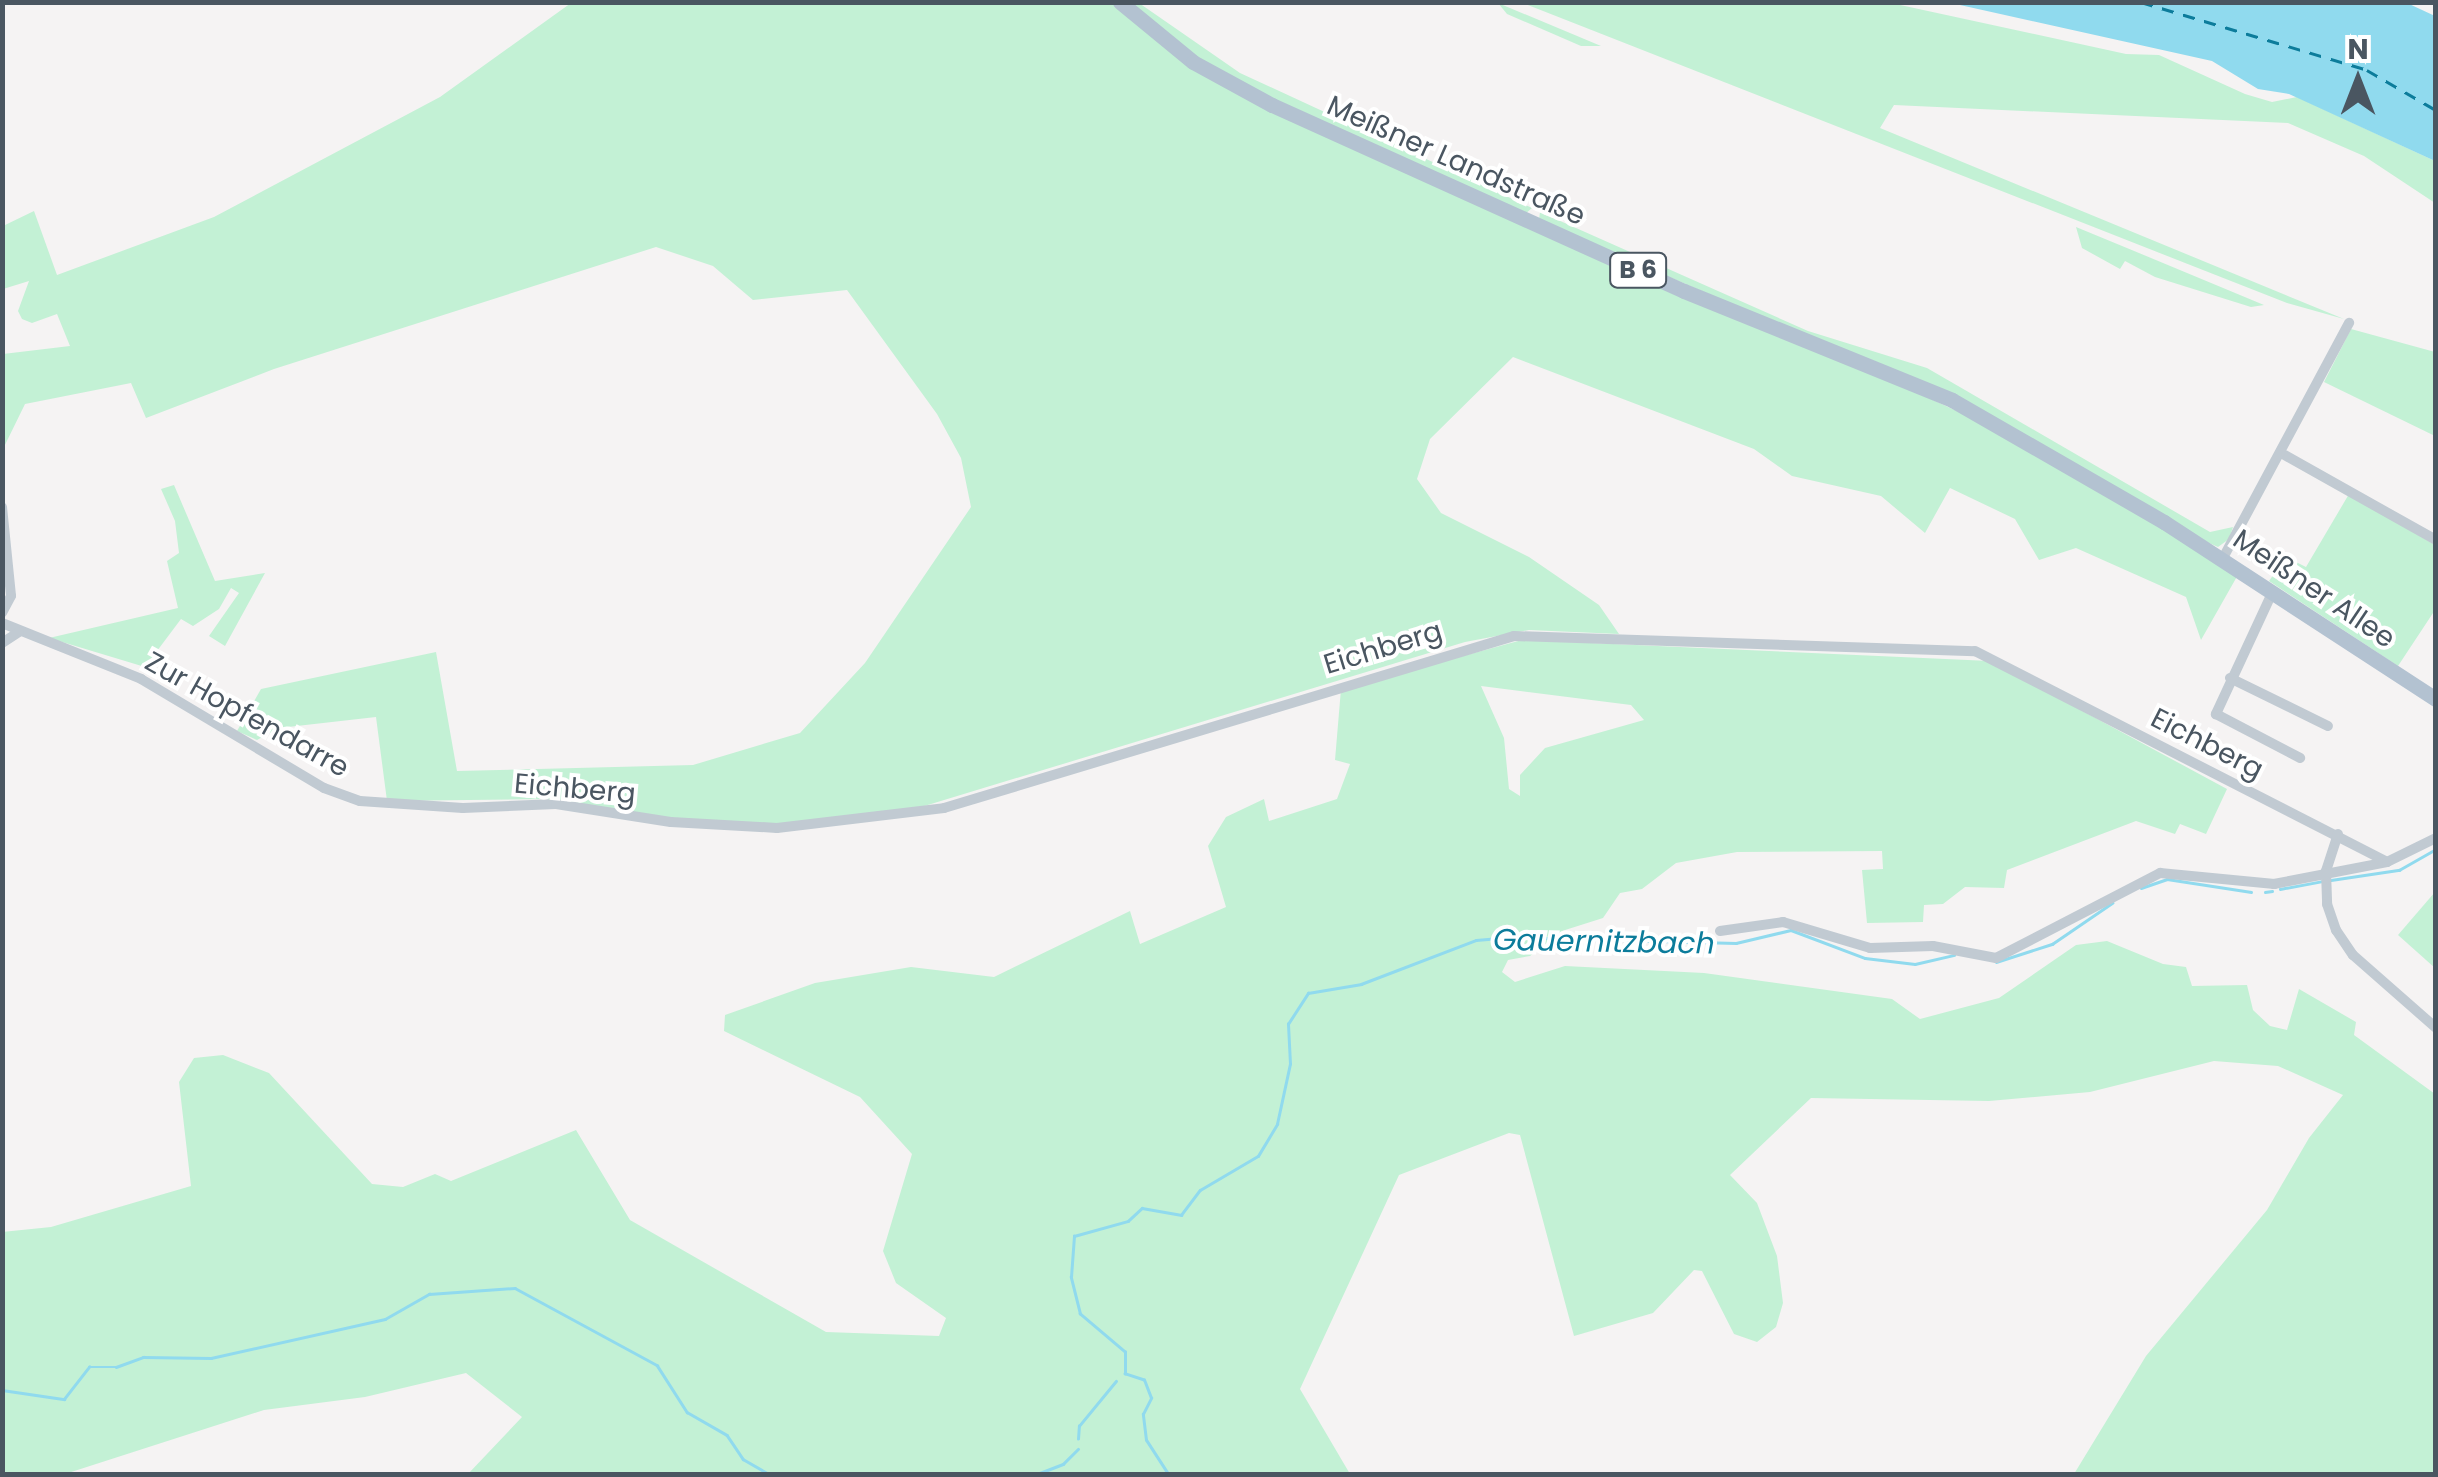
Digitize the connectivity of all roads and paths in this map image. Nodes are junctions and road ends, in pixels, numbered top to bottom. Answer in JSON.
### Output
{"nodes":[{"id":1,"x":1120,"y":2,"type":"edge"},
{"id":2,"x":2349,"y":324,"type":"dead end"},
{"id":3,"x":2282,"y":453,"type":"junction"},
{"id":4,"x":2,"y":507,"type":"edge"},
{"id":5,"x":2164,"y":522,"type":"joint"},
{"id":6,"x":2436,"y":540,"type":"edge"},
{"id":7,"x":2222,"y":558,"type":"junction"},
{"id":8,"x":2273,"y":591,"type":"junction"},
{"id":9,"x":2,"y":613,"type":"edge"},
{"id":10,"x":2,"y":623,"type":"edge"},
{"id":11,"x":19,"y":632,"type":"junction"},
{"id":12,"x":2,"y":643,"type":"edge"},
{"id":13,"x":2230,"y":678,"type":"junction"},
{"id":14,"x":2436,"y":699,"type":"edge"},
{"id":15,"x":2328,"y":726,"type":"dead end"},
{"id":16,"x":2300,"y":758,"type":"dead end"},
{"id":17,"x":360,"y":801,"type":"joint"},
{"id":18,"x":2338,"y":834,"type":"junction"},
{"id":19,"x":2436,"y":838,"type":"edge"},
{"id":20,"x":2387,"y":862,"type":"junction"},
{"id":21,"x":2327,"y":877,"type":"junction"},
{"id":22,"x":1720,"y":930,"type":"dead end"},
{"id":23,"x":2436,"y":1028,"type":"edge"}],
"edges":[{"from":1,"to":5,"type":"main road","name":"Meißner Landstraße","number":"B 6"},
{"from":2,"to":3,"type":"street"},
{"from":3,"to":6,"type":"street"},
{"from":3,"to":7,"type":"street"},
{"from":4,"to":9,"type":"street"},
{"from":5,"to":7,"type":"main road","name":"Meißner Allee","number":"B 6"},
{"from":7,"to":8,"type":"main road","name":"Meißner Allee","number":"B 6"},
{"from":8,"to":13,"type":"street"},
{"from":8,"to":14,"type":"main road","name":"Meißner Allee","number":"B 6"},
{"from":10,"to":11,"type":"street","name":"Zur Hopfendarre"},
{"from":11,"to":12,"type":"street"},
{"from":11,"to":17,"type":"street","name":"Zur Hopfendarre"},
{"from":13,"to":15,"type":"street"},
{"from":13,"to":16,"type":"street"},
{"from":17,"to":18,"type":"street","name":"Eichberg"},
{"from":18,"to":20,"type":"street","name":"Eichberg"},
{"from":18,"to":21,"type":"street"},
{"from":19,"to":20,"type":"street"},
{"from":20,"to":21,"type":"street"},
{"from":21,"to":22,"type":"street"},
{"from":21,"to":23,"type":"street"}]}
